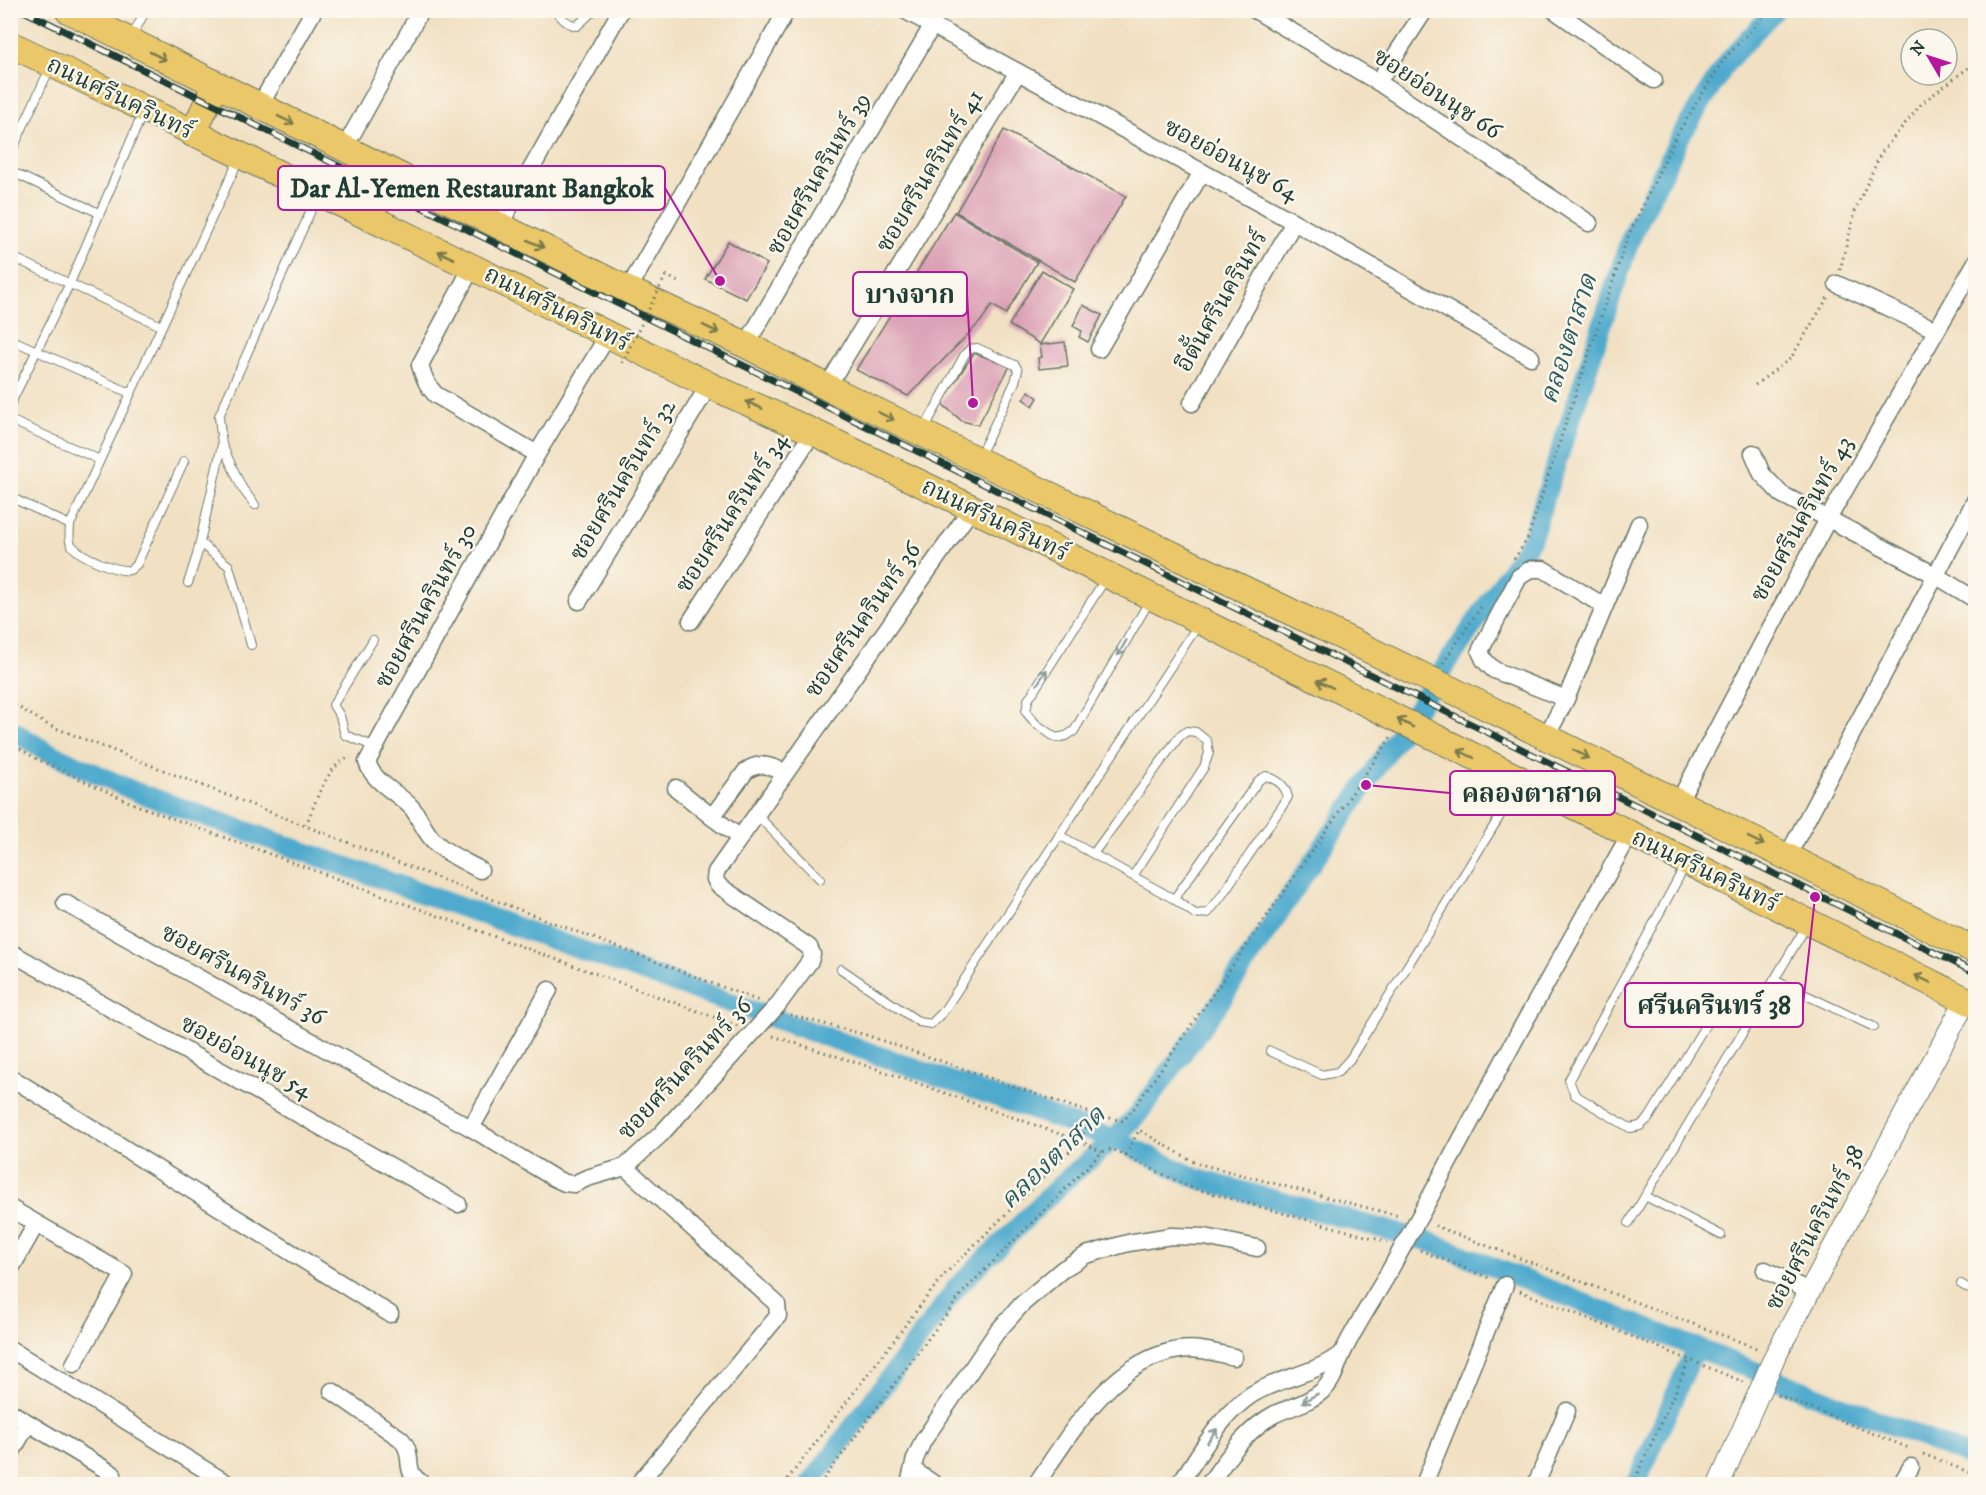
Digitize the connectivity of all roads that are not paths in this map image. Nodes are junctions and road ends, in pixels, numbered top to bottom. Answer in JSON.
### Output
{"nodes":[{"id":1,"x":68,"y":10,"type":"edge"},
{"id":2,"x":146,"y":10,"type":"edge"},
{"id":3,"x":314,"y":10,"type":"edge"},
{"id":4,"x":421,"y":10,"type":"edge"},
{"id":5,"x":557,"y":10,"type":"edge"},
{"id":6,"x":594,"y":10,"type":"edge"},
{"id":7,"x":621,"y":10,"type":"edge"},
{"id":8,"x":787,"y":10,"type":"edge"},
{"id":9,"x":904,"y":10,"type":"edge"},
{"id":10,"x":1255,"y":10,"type":"edge"},
{"id":11,"x":1425,"y":10,"type":"edge"},
{"id":12,"x":1554,"y":10,"type":"edge"},
{"id":13,"x":932,"y":26,"type":"junction"},
{"id":14,"x":129,"y":41,"type":"junction"},
{"id":15,"x":10,"y":44,"type":"edge"},
{"id":16,"x":52,"y":64,"type":"junction"},
{"id":17,"x":1018,"y":72,"type":"junction"},
{"id":18,"x":1654,"y":80,"type":"dead end"},
{"id":19,"x":1377,"y":82,"type":"junction"},
{"id":20,"x":214,"y":85,"type":"junction"},
{"id":21,"x":259,"y":107,"type":"junction"},
{"id":22,"x":145,"y":109,"type":"junction"},
{"id":23,"x":193,"y":134,"type":"junction"},
{"id":24,"x":344,"y":149,"type":"junction"},
{"id":25,"x":10,"y":155,"type":"edge"},
{"id":26,"x":240,"y":156,"type":"junction"},
{"id":27,"x":10,"y":171,"type":"edge"},
{"id":28,"x":1202,"y":172,"type":"junction"},
{"id":29,"x":318,"y":194,"type":"junction"},
{"id":30,"x":99,"y":213,"type":"junction"},
{"id":31,"x":1294,"y":222,"type":"junction"},
{"id":32,"x":1589,"y":223,"type":"dead end"},
{"id":33,"x":499,"y":225,"type":"junction"},
{"id":34,"x":10,"y":256,"type":"edge"},
{"id":35,"x":1976,"y":262,"type":"edge"},
{"id":36,"x":472,"y":267,"type":"junction"},
{"id":37,"x":70,"y":283,"type":"junction"},
{"id":38,"x":1837,"y":284,"type":"road end"},
{"id":39,"x":628,"y":290,"type":"junction"},
{"id":40,"x":160,"y":326,"type":"junction"},
{"id":41,"x":1936,"y":330,"type":"junction"},
{"id":42,"x":608,"y":335,"type":"junction"},
{"id":43,"x":10,"y":339,"type":"edge"},
{"id":44,"x":746,"y":345,"type":"junction"},
{"id":45,"x":1100,"y":349,"type":"dead end"},
{"id":46,"x":37,"y":351,"type":"junction"},
{"id":47,"x":1531,"y":357,"type":"dead end"},
{"id":48,"x":708,"y":385,"type":"junction"},
{"id":49,"x":827,"y":387,"type":"junction"},
{"id":50,"x":130,"y":393,"type":"junction"},
{"id":51,"x":1192,"y":403,"type":"dead end"},
{"id":52,"x":10,"y":405,"type":"edge"},
{"id":53,"x":10,"y":420,"type":"edge"},
{"id":54,"x":813,"y":432,"type":"junction"},
{"id":55,"x":922,"y":433,"type":"junction"},
{"id":56,"x":222,"y":445,"type":"junction"},
{"id":57,"x":1753,"y":453,"type":"dead end"},
{"id":58,"x":537,"y":454,"type":"junction"},
{"id":59,"x":100,"y":460,"type":"junction"},
{"id":60,"x":977,"y":460,"type":"junction"},
{"id":61,"x":184,"y":461,"type":"dead end"},
{"id":62,"x":10,"y":497,"type":"edge"},
{"id":63,"x":1976,"y":499,"type":"edge"},
{"id":64,"x":255,"y":504,"type":"dead end"},
{"id":65,"x":972,"y":508,"type":"junction"},
{"id":66,"x":1828,"y":519,"type":"junction"},
{"id":67,"x":1639,"y":524,"type":"dead end"},
{"id":68,"x":70,"y":525,"type":"junction"},
{"id":69,"x":200,"y":543,"type":"junction"},
{"id":70,"x":1935,"y":575,"type":"junction"},
{"id":71,"x":1108,"y":576,"type":"junction"},
{"id":72,"x":188,"y":583,"type":"dead end"},
{"id":73,"x":1152,"y":597,"type":"junction"},
{"id":74,"x":1976,"y":600,"type":"edge"},
{"id":75,"x":579,"y":601,"type":"dead end"},
{"id":76,"x":1604,"y":606,"type":"junction"},
{"id":77,"x":691,"y":621,"type":"dead end"},
{"id":78,"x":1200,"y":621,"type":"junction"},
{"id":79,"x":373,"y":640,"type":"dead end"},
{"id":80,"x":251,"y":645,"type":"dead end"},
{"id":81,"x":1566,"y":699,"type":"junction"},
{"id":82,"x":1546,"y":737,"type":"junction"},
{"id":83,"x":376,"y":747,"type":"junction"},
{"id":84,"x":786,"y":772,"type":"junction"},
{"id":85,"x":1522,"y":781,"type":"junction"},
{"id":86,"x":676,"y":788,"type":"dead end"},
{"id":87,"x":1678,"y":803,"type":"junction"},
{"id":88,"x":756,"y":813,"type":"junction"},
{"id":89,"x":712,"y":817,"type":"junction"},
{"id":90,"x":1630,"y":834,"type":"junction"},
{"id":91,"x":1059,"y":835,"type":"junction"},
{"id":92,"x":739,"y":837,"type":"junction"},
{"id":93,"x":1094,"y":854,"type":"junction"},
{"id":94,"x":1787,"y":857,"type":"junction"},
{"id":95,"x":1687,"y":863,"type":"junction"},
{"id":96,"x":480,"y":870,"type":"dead end"},
{"id":97,"x":1133,"y":876,"type":"junction"},
{"id":98,"x":820,"y":879,"type":"dead end"},
{"id":99,"x":1174,"y":899,"type":"junction"},
{"id":100,"x":65,"y":903,"type":"dead end"},
{"id":101,"x":1809,"y":923,"type":"junction"},
{"id":102,"x":1976,"y":951,"type":"edge"},
{"id":103,"x":10,"y":952,"type":"edge"},
{"id":104,"x":841,"y":969,"type":"dead end"},
{"id":105,"x":1774,"y":980,"type":"junction"},
{"id":106,"x":549,"y":990,"type":"dead end"},
{"id":107,"x":1971,"y":1003,"type":"edge"},
{"id":108,"x":1711,"y":1016,"type":"dead end"},
{"id":109,"x":1874,"y":1027,"type":"dead end"},
{"id":110,"x":1270,"y":1051,"type":"dead end"},
{"id":111,"x":10,"y":1077,"type":"edge"},
{"id":112,"x":471,"y":1128,"type":"junction"},
{"id":113,"x":625,"y":1167,"type":"junction"},
{"id":114,"x":1645,"y":1196,"type":"junction"},
{"id":115,"x":458,"y":1204,"type":"dead end"},
{"id":116,"x":10,"y":1208,"type":"edge"},
{"id":117,"x":1629,"y":1223,"type":"dead end"},
{"id":118,"x":36,"y":1224,"type":"junction"},
{"id":119,"x":1721,"y":1235,"type":"dead end"},
{"id":120,"x":1257,"y":1248,"type":"dead end"},
{"id":121,"x":10,"y":1270,"type":"edge"},
{"id":122,"x":1765,"y":1270,"type":"dead end"},
{"id":123,"x":1961,"y":1284,"type":"dead end"},
{"id":124,"x":1505,"y":1285,"type":"road end"},
{"id":125,"x":1809,"y":1291,"type":"junction"},
{"id":126,"x":1976,"y":1293,"type":"edge"},
{"id":127,"x":390,"y":1314,"type":"dead end"},
{"id":128,"x":10,"y":1349,"type":"edge"},
{"id":129,"x":1342,"y":1352,"type":"junction"},
{"id":130,"x":1234,"y":1357,"type":"dead end"},
{"id":131,"x":74,"y":1364,"type":"dead end"},
{"id":132,"x":332,"y":1391,"type":"dead end"},
{"id":133,"x":1567,"y":1411,"type":"dead end"},
{"id":134,"x":10,"y":1412,"type":"edge"},
{"id":135,"x":28,"y":1423,"type":"junction"},
{"id":136,"x":10,"y":1455,"type":"edge"},
{"id":137,"x":1911,"y":1467,"type":"dead end"},
{"id":138,"x":911,"y":1477,"type":"edge"},
{"id":139,"x":107,"y":1485,"type":"edge"},
{"id":140,"x":228,"y":1485,"type":"edge"},
{"id":141,"x":423,"y":1485,"type":"edge"},
{"id":142,"x":638,"y":1485,"type":"edge"},
{"id":143,"x":934,"y":1485,"type":"edge"},
{"id":144,"x":1036,"y":1485,"type":"edge"},
{"id":145,"x":1179,"y":1485,"type":"edge"},
{"id":146,"x":1209,"y":1485,"type":"edge"},
{"id":147,"x":1424,"y":1485,"type":"edge"},
{"id":148,"x":1536,"y":1485,"type":"edge"},
{"id":149,"x":1719,"y":1485,"type":"edge"},
{"id":150,"x":1901,"y":1485,"type":"edge"}],
"edges":[{"from":1,"to":14,"type":"main road","name":"ถนนศรีนครินทร์"},
{"from":2,"to":14,"type":"lane"},
{"from":3,"to":21,"type":"street"},
{"from":4,"to":24,"type":"street"},
{"from":5,"to":6,"type":"lane"},
{"from":7,"to":33,"type":"street"},
{"from":8,"to":39,"type":"street"},
{"from":9,"to":13,"type":"street","name":"ซอยอ่อนนุช 64"},
{"from":10,"to":19,"type":"street","name":"ซอยอ่อนนุช 66"},
{"from":11,"to":19,"type":"street"},
{"from":12,"to":18,"type":"street"},
{"from":13,"to":17,"type":"street","name":"ซอยอ่อนนุช 64"},
{"from":13,"to":44,"type":"street","name":"ซอยศรีนครินทร์ 39"},
{"from":14,"to":20,"type":"main road","name":"ถนนศรีนครินทร์","one_way":true},
{"from":15,"to":16,"type":"main road","name":"ถนนศรีนครินทร์"},
{"from":16,"to":22,"type":"main road","name":"ถนนศรีนครินทร์"},
{"from":16,"to":25,"type":"lane"},
{"from":17,"to":28,"type":"street","name":"ซอยอ่อนนุช 64"},
{"from":17,"to":49,"type":"street","name":"ซอยศรีนครินทร์ 41"},
{"from":19,"to":32,"type":"street","name":"ซอยอ่อนนุช 66"},
{"from":20,"to":21,"type":"main road","name":"ถนนศรีนครินทร์"},
{"from":20,"to":23,"type":"main road"},
{"from":21,"to":24,"type":"main road","name":"ถนนศรีนครินทร์","one_way":true},
{"from":22,"to":23,"type":"main road","name":"ถนนศรีนครินทร์"},
{"from":22,"to":30,"type":"lane"},
{"from":23,"to":26,"type":"main road","name":"ถนนศรีนครินทร์"},
{"from":24,"to":33,"type":"main road","name":"ถนนศรีนครินทร์"},
{"from":26,"to":29,"type":"main road","name":"ถนนศรีนครินทร์"},
{"from":26,"to":40,"type":"lane"},
{"from":27,"to":30,"type":"lane"},
{"from":28,"to":31,"type":"street","name":"ซอยอ่อนนุช 64"},
{"from":28,"to":45,"type":"street"},
{"from":36,"to":29,"type":"main road","name":"ถนนศรีนครินทร์","one_way":true},
{"from":29,"to":56,"type":"lane"},
{"from":30,"to":37,"type":"lane"},
{"from":31,"to":47,"type":"street","name":"ซอยอ่อนนุช 64"},
{"from":31,"to":51,"type":"street","name":"อีตั้นศรีนครินทร์"},
{"from":33,"to":39,"type":"main road","name":"ถนนศรีนครินทร์","one_way":true},
{"from":34,"to":37,"type":"lane"},
{"from":35,"to":41,"type":"street","name":"ซอยศรีนครินทร์ 43"},
{"from":36,"to":42,"type":"main road","name":"ถนนศรีนครินทร์"},
{"from":36,"to":58,"type":"street"},
{"from":37,"to":40,"type":"lane"},
{"from":37,"to":46,"type":"lane"},
{"from":38,"to":41,"type":"street"},
{"from":39,"to":44,"type":"main road","name":"ถนนศรีนครินทร์","one_way":true},
{"from":40,"to":50,"type":"lane"},
{"from":41,"to":66,"type":"street","name":"ซอยศรีนครินทร์ 43"},
{"from":42,"to":48,"type":"main road","name":"ถนนศรีนครินทร์"},
{"from":42,"to":58,"type":"street","name":"ซอยศรีนครินทร์ 30"},
{"from":43,"to":46,"type":"lane"},
{"from":44,"to":49,"type":"main road","name":"ถนนศรีนครินทร์"},
{"from":46,"to":50,"type":"lane"},
{"from":46,"to":52,"type":"lane"},
{"from":54,"to":48,"type":"main road","name":"ถนนศรีนครินทร์","one_way":true},
{"from":48,"to":75,"type":"street","name":"ซอยศรีนครินทร์ 32"},
{"from":49,"to":55,"type":"main road","name":"ถนนศรีนครินทร์","one_way":true},
{"from":50,"to":59,"type":"lane"},
{"from":53,"to":59,"type":"lane"},
{"from":54,"to":65,"type":"main road","name":"ถนนศรีนครินทร์"},
{"from":54,"to":77,"type":"street","name":"ซอยศรีนครินทร์ 34"},
{"from":55,"to":60,"type":"main road","name":"ถนนศรีนครินทร์"},
{"from":55,"to":60,"type":"lane"},
{"from":56,"to":64,"type":"lane"},
{"from":56,"to":69,"type":"lane"},
{"from":57,"to":66,"type":"street"},
{"from":58,"to":83,"type":"street","name":"ซอยศรีนครินทร์ 30"},
{"from":59,"to":68,"type":"lane"},
{"from":60,"to":82,"type":"main road","name":"ถนนศรีนครินทร์"},
{"from":61,"to":68,"type":"lane"},
{"from":62,"to":68,"type":"lane"},
{"from":63,"to":70,"type":"street"},
{"from":65,"to":71,"type":"main road","name":"ถนนศรีนครินทร์"},
{"from":65,"to":84,"type":"street","name":"ซอยศรีนครินทร์ 36"},
{"from":66,"to":70,"type":"street"},
{"from":66,"to":87,"type":"street","name":"ซอยศรีนครินทร์ 43"},
{"from":67,"to":76,"type":"street"},
{"from":69,"to":72,"type":"lane"},
{"from":69,"to":80,"type":"lane"},
{"from":70,"to":74,"type":"street"},
{"from":70,"to":94,"type":"street"},
{"from":71,"to":73,"type":"main road","name":"ถนนศรีนครินทร์"},
{"from":73,"to":71,"type":"lane","one_way":true},
{"from":73,"to":78,"type":"main road","name":"ถนนศรีนครินทร์"},
{"from":76,"to":81,"type":"street"},
{"from":76,"to":81,"type":"street"},
{"from":85,"to":78,"type":"main road","name":"ถนนศรีนครินทร์","one_way":true},
{"from":78,"to":91,"type":"lane"},
{"from":79,"to":83,"type":"lane"},
{"from":81,"to":82,"type":"street"},
{"from":82,"to":87,"type":"main road","name":"ถนนศรีนครินทร์","one_way":true},
{"from":83,"to":96,"type":"street","name":"ซอยศรีนครินทร์ 30"},
{"from":84,"to":88,"type":"street","name":"ซอยศรีนครินทร์ 36"},
{"from":84,"to":89,"type":"street"},
{"from":85,"to":90,"type":"main road","name":"ถนนศรีนครินทร์"},
{"from":85,"to":110,"type":"lane"},
{"from":86,"to":89,"type":"street"},
{"from":87,"to":94,"type":"main road","name":"ถนนศรีนครินทร์","one_way":true},
{"from":88,"to":92,"type":"street","name":"ซอยศรีนครินทร์ 36"},
{"from":88,"to":98,"type":"lane"},
{"from":89,"to":92,"type":"street"},
{"from":90,"to":95,"type":"main road","name":"ถนนศรีนครินทร์"},
{"from":90,"to":129,"type":"street","bridge":true},
{"from":91,"to":93,"type":"lane"},
{"from":91,"to":104,"type":"lane"},
{"from":92,"to":113,"type":"street","name":"ซอยศรีนครินทร์ 36"},
{"from":93,"to":97,"type":"lane"},
{"from":93,"to":97,"type":"lane"},
{"from":94,"to":102,"type":"main road","name":"ถนนศรีนครินทร์"},
{"from":95,"to":101,"type":"main road","name":"ถนนศรีนครินทร์"},
{"from":95,"to":108,"type":"lane"},
{"from":97,"to":99,"type":"lane"},
{"from":99,"to":99,"type":"lane"},
{"from":100,"to":112,"type":"street","name":"ซอยศรีนครินทร์ 36"},
{"from":101,"to":105,"type":"lane"},
{"from":107,"to":101,"type":"main road","name":"ถนนศรีนครินทร์","one_way":true},
{"from":103,"to":115,"type":"street","name":"ซอยอ่อนนุช 54"},
{"from":105,"to":109,"type":"lane"},
{"from":105,"to":114,"type":"lane"},
{"from":106,"to":112,"type":"street"},
{"from":107,"to":125,"type":"street","name":"ซอยศรีนครินทร์ 38"},
{"from":111,"to":127,"type":"street"},
{"from":112,"to":113,"type":"street","name":"ซอยศรีนครินทร์ 36"},
{"from":113,"to":142,"type":"street"},
{"from":114,"to":117,"type":"lane"},
{"from":114,"to":119,"type":"lane"},
{"from":116,"to":118,"type":"street"},
{"from":118,"to":121,"type":"street"},
{"from":118,"to":131,"type":"street"},
{"from":120,"to":138,"type":"street"},
{"from":122,"to":125,"type":"street"},
{"from":123,"to":126,"type":"lane"},
{"from":124,"to":147,"type":"street"},
{"from":125,"to":149,"type":"street","name":"ซอยศรีนครินทร์ 38"},
{"from":128,"to":140,"type":"street"},
{"from":145,"to":129,"type":"street","one_way":true},
{"from":129,"to":146,"type":"street","one_way":true},
{"from":130,"to":144,"type":"street"},
{"from":132,"to":141,"type":"street"},
{"from":133,"to":148,"type":"street"},
{"from":134,"to":135,"type":"street"},
{"from":135,"to":136,"type":"street"},
{"from":135,"to":139,"type":"street"},
{"from":137,"to":150,"type":"street"},
{"from":138,"to":143,"type":"street"}]}
